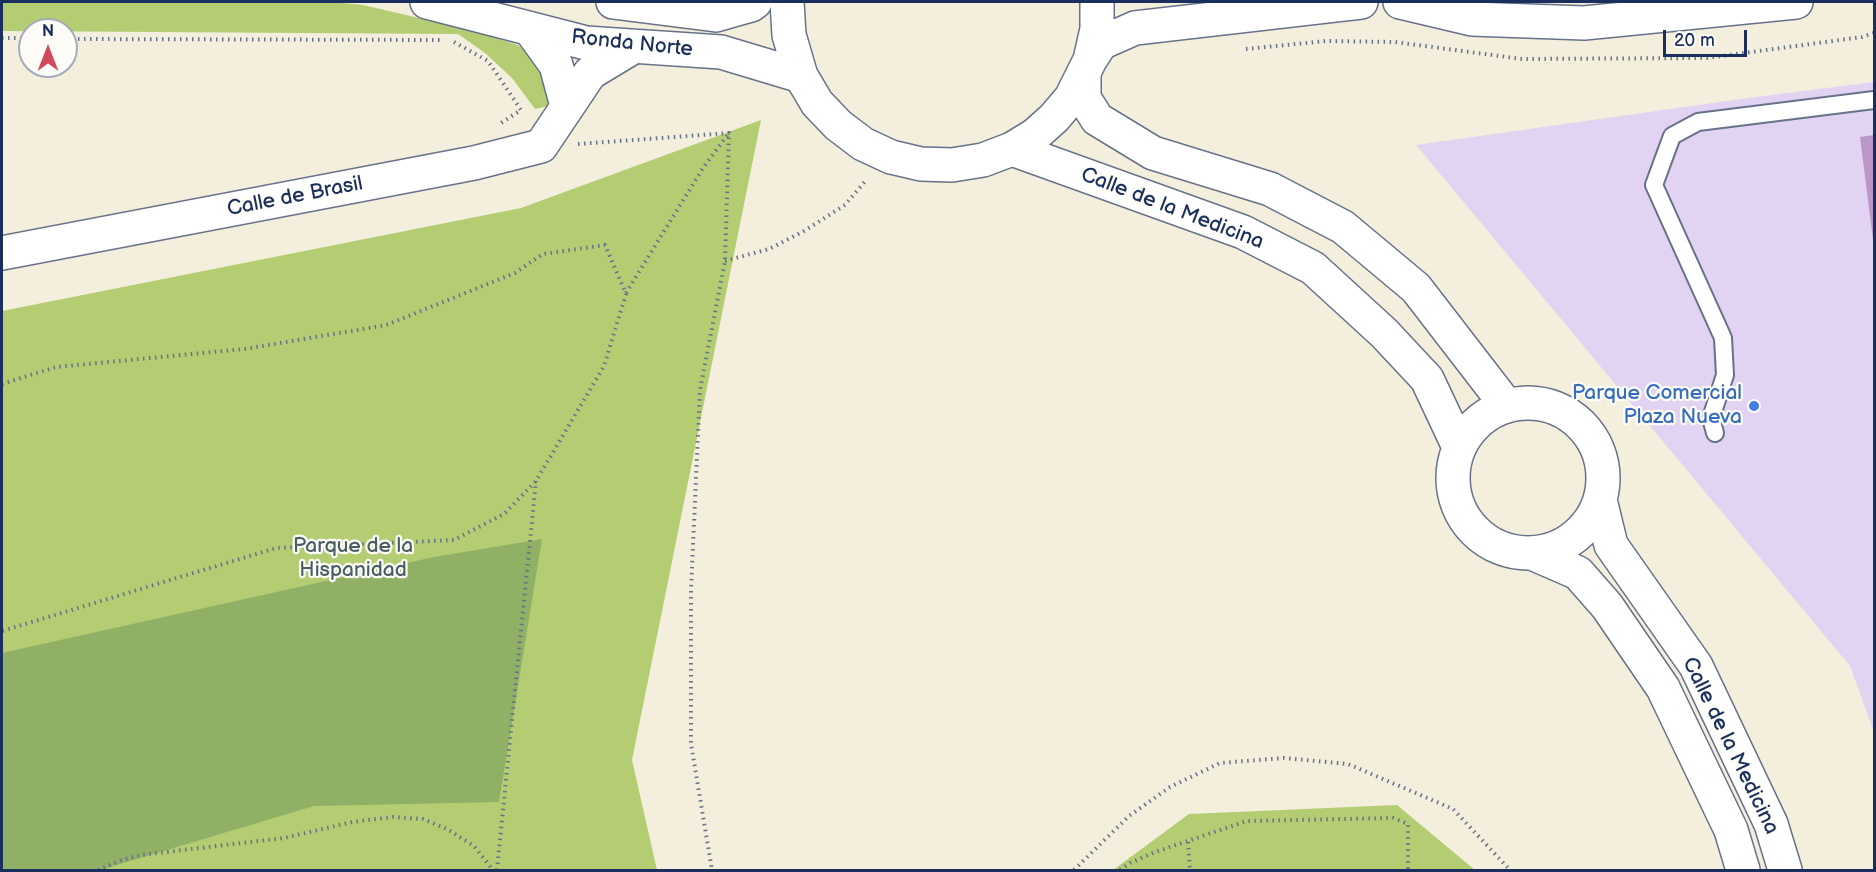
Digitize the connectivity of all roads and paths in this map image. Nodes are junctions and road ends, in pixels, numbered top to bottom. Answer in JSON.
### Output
{"nodes":[{"id":1,"x":427,"y":2,"type":"edge"},
{"id":2,"x":613,"y":2,"type":"edge"},
{"id":3,"x":755,"y":2,"type":"edge"},
{"id":4,"x":787,"y":2,"type":"edge"},
{"id":5,"x":1097,"y":2,"type":"edge"},
{"id":6,"x":1361,"y":2,"type":"edge"},
{"id":7,"x":1400,"y":2,"type":"edge"},
{"id":8,"x":1796,"y":2,"type":"edge"},
{"id":9,"x":530,"y":29,"type":"junction"},
{"id":10,"x":2,"y":38,"type":"edge"},
{"id":11,"x":18,"y":38,"type":"edge"},
{"id":12,"x":78,"y":39,"type":"edge"},
{"id":13,"x":633,"y":47,"type":"junction"},
{"id":14,"x":1087,"y":67,"type":"junction"},
{"id":15,"x":801,"y":76,"type":"junction"},
{"id":16,"x":1875,"y":100,"type":"edge"},
{"id":17,"x":567,"y":106,"type":"junction"},
{"id":18,"x":729,"y":133,"type":"junction"},
{"id":19,"x":541,"y":146,"type":"junction"},
{"id":20,"x":1012,"y":149,"type":"junction"},
{"id":21,"x":496,"y":157,"type":"junction"},
{"id":22,"x":891,"y":157,"type":"junction"},
{"id":23,"x":2,"y":253,"type":"edge"},
{"id":24,"x":725,"y":261,"type":"junction"},
{"id":25,"x":626,"y":294,"type":"junction"},
{"id":26,"x":2,"y":384,"type":"edge"},
{"id":27,"x":1507,"y":406,"type":"junction"},
{"id":28,"x":1715,"y":434,"type":"dead end"},
{"id":29,"x":1459,"y":447,"type":"junction"},
{"id":30,"x":536,"y":481,"type":"junction"},
{"id":31,"x":1600,"y":500,"type":"junction"},
{"id":32,"x":1532,"y":553,"type":"junction"},
{"id":33,"x":2,"y":631,"type":"edge"},
{"id":34,"x":1188,"y":842,"type":"junction"},
{"id":35,"x":98,"y":870,"type":"edge"},
{"id":36,"x":495,"y":870,"type":"edge"},
{"id":37,"x":712,"y":870,"type":"edge"},
{"id":38,"x":1074,"y":870,"type":"edge"},
{"id":39,"x":1120,"y":870,"type":"edge"},
{"id":40,"x":1190,"y":870,"type":"edge"},
{"id":41,"x":1408,"y":870,"type":"edge"},
{"id":42,"x":1510,"y":870,"type":"edge"},
{"id":43,"x":1743,"y":870,"type":"edge"},
{"id":44,"x":1785,"y":870,"type":"edge"}],
"edges":[{"from":1,"to":9,"type":"main road","name":"Ronda Norte"},
{"from":2,"to":3,"type":"main road","name":"Ronda Norte"},
{"from":4,"to":15,"type":"main road"},
{"from":5,"to":14,"type":"main road"},
{"from":6,"to":14,"type":"main road"},
{"from":7,"to":8,"type":"main road"},
{"from":9,"to":13,"type":"main road","name":"Ronda Norte"},
{"from":9,"to":17,"type":"main road"},
{"from":10,"to":11,"type":"path"},
{"from":12,"to":21,"type":"path"},
{"from":13,"to":15,"type":"main road","name":"Ronda Norte"},
{"from":13,"to":17,"type":"main road"},
{"from":14,"to":20,"type":"main road"},
{"from":14,"to":27,"type":"main road"},
{"from":15,"to":22,"type":"main road"},
{"from":16,"to":28,"type":"lane"},
{"from":17,"to":19,"type":"main road"},
{"from":18,"to":19,"type":"path"},
{"from":18,"to":24,"type":"path"},
{"from":18,"to":25,"type":"path"},
{"from":19,"to":21,"type":"main road","name":"Calle de Brasil"},
{"from":20,"to":22,"type":"main road"},
{"from":20,"to":29,"type":"main road","name":"Calle de la Medicina"},
{"from":21,"to":23,"type":"main road","name":"Calle de Brasil"},
{"from":22,"to":24,"type":"path"},
{"from":24,"to":37,"type":"path"},
{"from":25,"to":26,"type":"path"},
{"from":25,"to":30,"type":"path"},
{"from":27,"to":29,"type":"main road"},
{"from":27,"to":31,"type":"main road"},
{"from":29,"to":32,"type":"main road"},
{"from":30,"to":33,"type":"path"},
{"from":30,"to":36,"type":"path"},
{"from":31,"to":32,"type":"main road"},
{"from":31,"to":44,"type":"main road","name":"Calle de la Medicina"},
{"from":32,"to":43,"type":"main road","name":"Calle de la Medicina"},
{"from":34,"to":39,"type":"path"},
{"from":34,"to":40,"type":"path"},
{"from":34,"to":41,"type":"path"},
{"from":35,"to":36,"type":"path"},
{"from":38,"to":42,"type":"path"}]}
